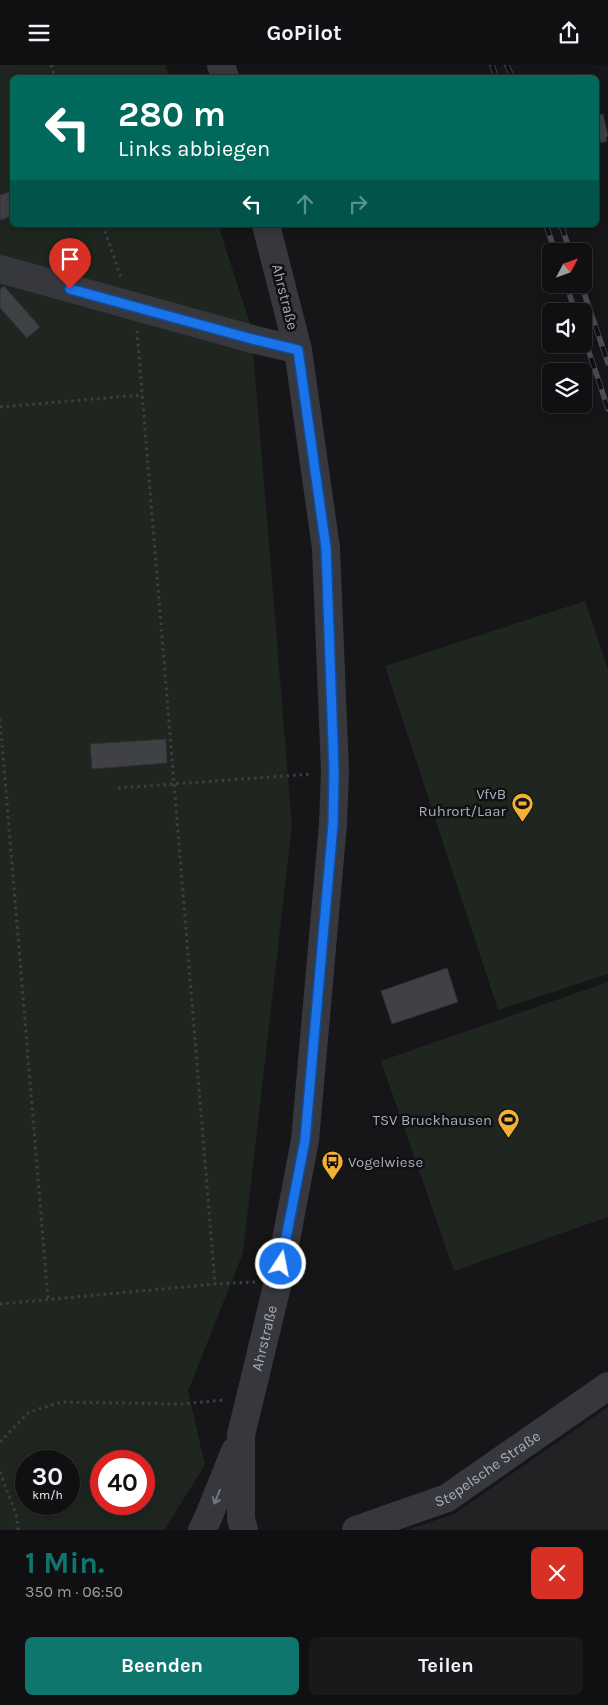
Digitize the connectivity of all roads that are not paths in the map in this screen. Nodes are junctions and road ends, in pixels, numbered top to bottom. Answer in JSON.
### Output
{"nodes":[{"id":1,"x":267,"y":227,"type":"edge"},
{"id":2,"x":0,"y":269,"type":"edge"},
{"id":3,"x":298,"y":350,"type":"junction"},
{"id":4,"x":608,"y":1386,"type":"edge"},
{"id":5,"x":241,"y":1435,"type":"junction"},
{"id":6,"x":202,"y":1530,"type":"edge"},
{"id":7,"x":244,"y":1530,"type":"edge"},
{"id":8,"x":356,"y":1530,"type":"edge"}],
"edges":[{"from":1,"to":3,"type":"street","name":"Ahrstraße"},
{"from":2,"to":3,"type":"street"},
{"from":3,"to":5,"type":"street","name":"Ahrstraße"},
{"from":4,"to":8,"type":"street","name":"Stepelsche Straße"},
{"from":5,"to":6,"type":"street","one_way":true},
{"from":5,"to":7,"type":"street","name":"Ahrstraße"}]}
